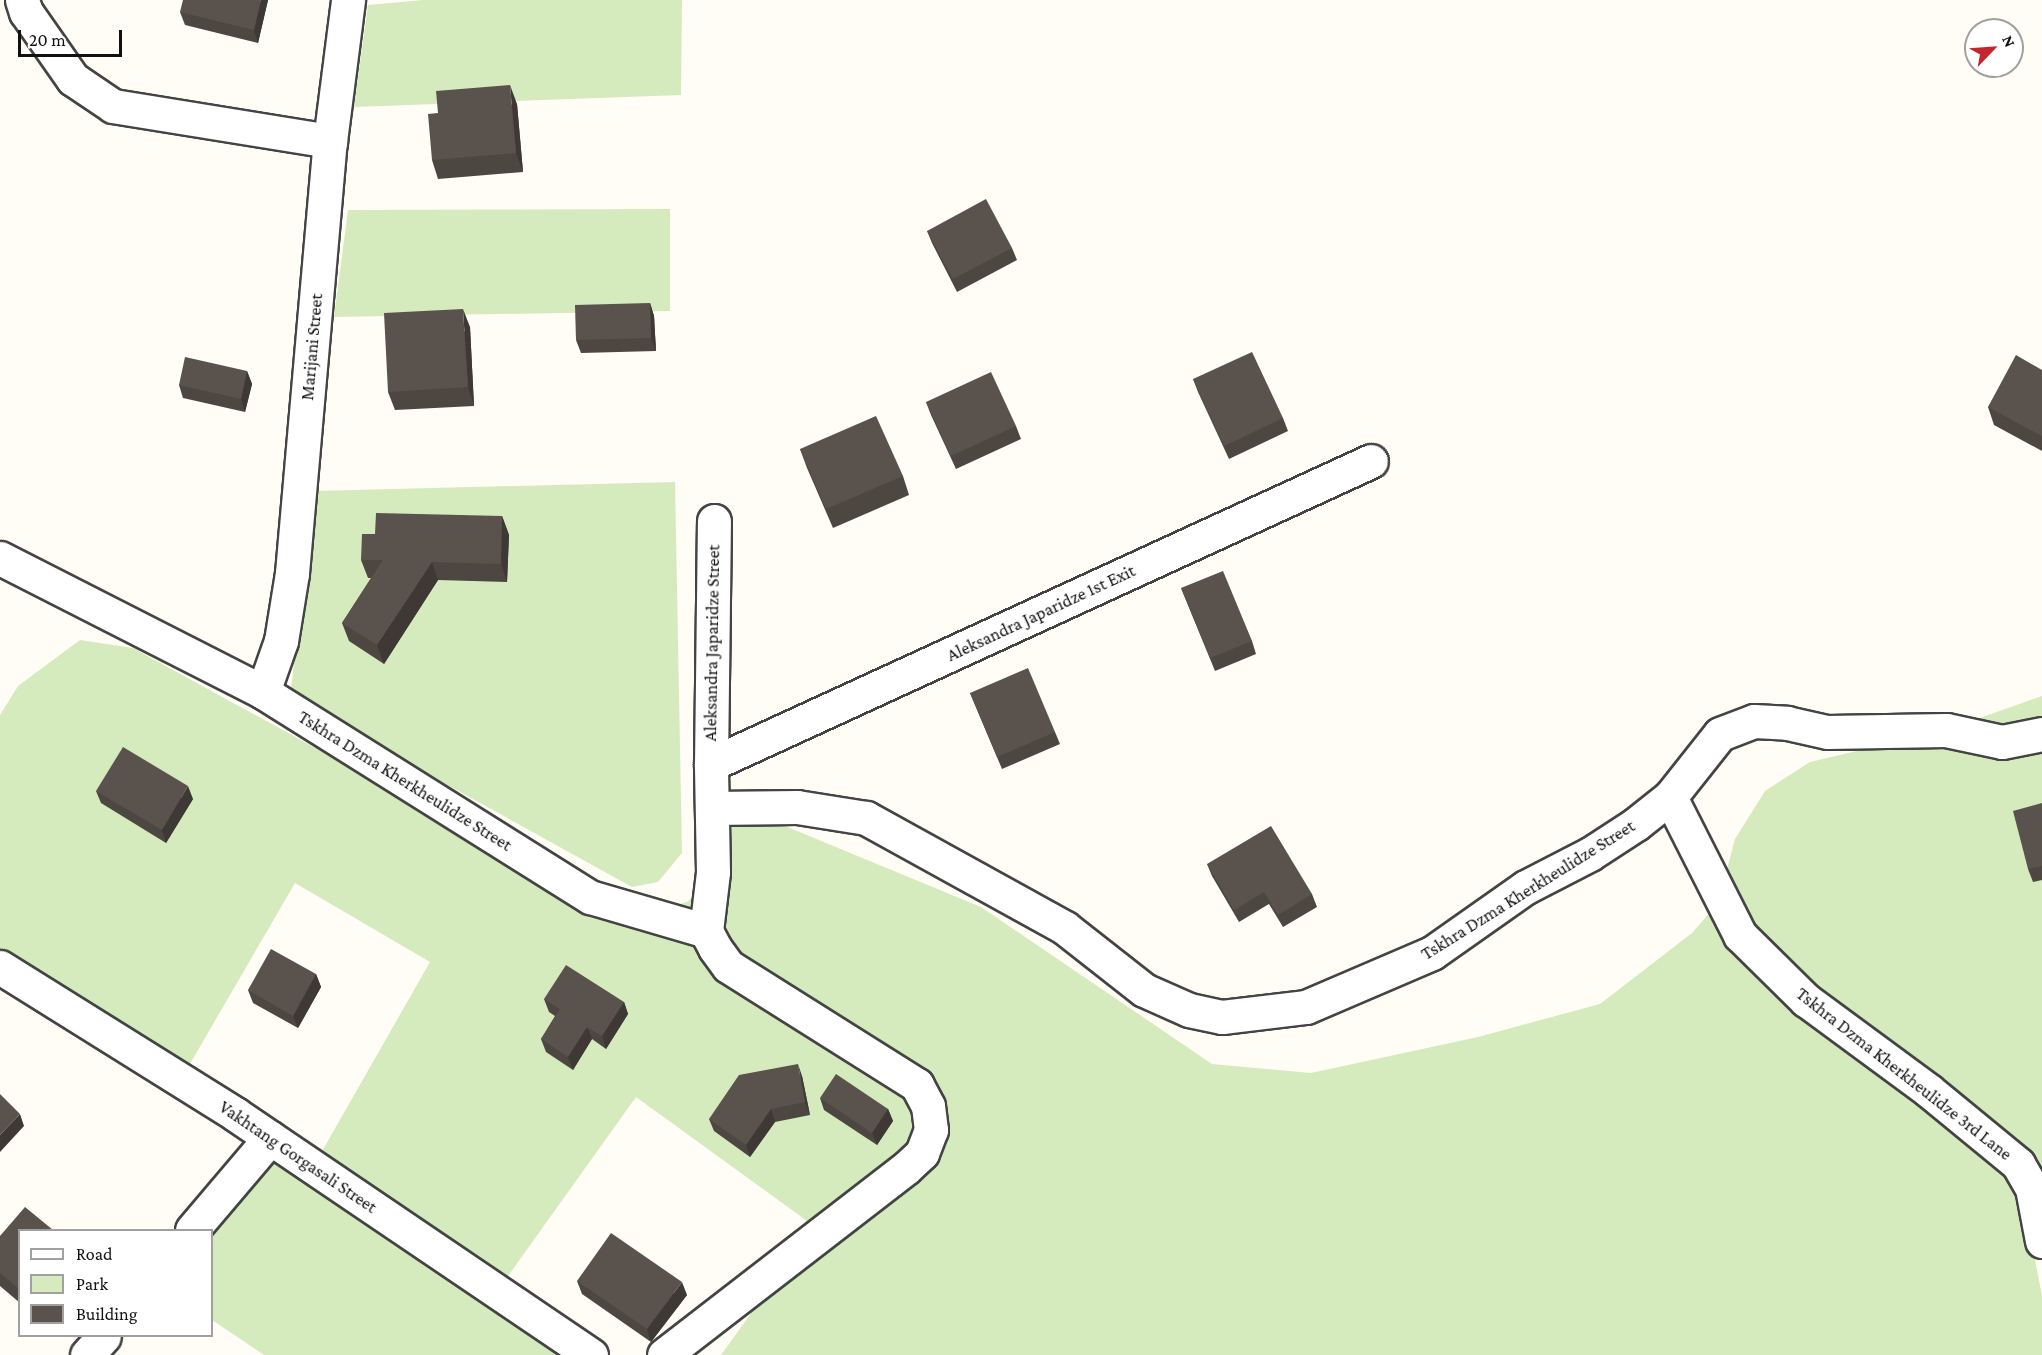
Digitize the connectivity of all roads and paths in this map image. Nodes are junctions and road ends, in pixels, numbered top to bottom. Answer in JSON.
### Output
{"nodes":[{"id":1,"x":22,"y":0,"type":"edge"},
{"id":2,"x":348,"y":0,"type":"edge"},
{"id":3,"x":330,"y":141,"type":"junction"},
{"id":4,"x":1371,"y":461,"type":"dead end"},
{"id":5,"x":714,"y":521,"type":"dead end"},
{"id":6,"x":0,"y":558,"type":"edge"},
{"id":7,"x":263,"y":692,"type":"junction"},
{"id":8,"x":2042,"y":734,"type":"edge"},
{"id":9,"x":711,"y":764,"type":"junction"},
{"id":10,"x":1670,"y":797,"type":"junction"},
{"id":11,"x":712,"y":808,"type":"junction"},
{"id":12,"x":706,"y":931,"type":"junction"},
{"id":13,"x":0,"y":967,"type":"edge"},
{"id":14,"x":270,"y":1138,"type":"junction"},
{"id":15,"x":193,"y":1229,"type":"edge"},
{"id":16,"x":2042,"y":1241,"type":"edge"},
{"id":17,"x":102,"y":1337,"type":"edge"},
{"id":18,"x":87,"y":1355,"type":"edge"},
{"id":19,"x":591,"y":1355,"type":"edge"},
{"id":20,"x":664,"y":1355,"type":"edge"}],
"edges":[{"from":1,"to":3,"type":"street"},
{"from":2,"to":3,"type":"street","name":"Marijani Street"},
{"from":3,"to":7,"type":"street","name":"Marijani Street"},
{"from":4,"to":9,"type":"street","name":"Aleksandra Japaridze 1st Exit"},
{"from":5,"to":9,"type":"street","name":"Aleksandra Japaridze Street"},
{"from":6,"to":7,"type":"street","name":"Tskhra Dzma Kherkheulidze Street"},
{"from":7,"to":12,"type":"street","name":"Tskhra Dzma Kherkheulidze Street"},
{"from":8,"to":10,"type":"street","name":"Tskhra Dzma Kherkheulidze Street"},
{"from":9,"to":11,"type":"street"},
{"from":10,"to":11,"type":"street","name":"Tskhra Dzma Kherkheulidze Street"},
{"from":10,"to":16,"type":"street","name":"Tskhra Dzma Kherkheulidze 3rd Lane"},
{"from":11,"to":12,"type":"street"},
{"from":12,"to":20,"type":"street"},
{"from":13,"to":14,"type":"street","name":"Vakhtang Gorgasali Street"},
{"from":14,"to":15,"type":"street"},
{"from":14,"to":19,"type":"street","name":"Vakhtang Gorgasali Street"},
{"from":17,"to":18,"type":"street"}]}
